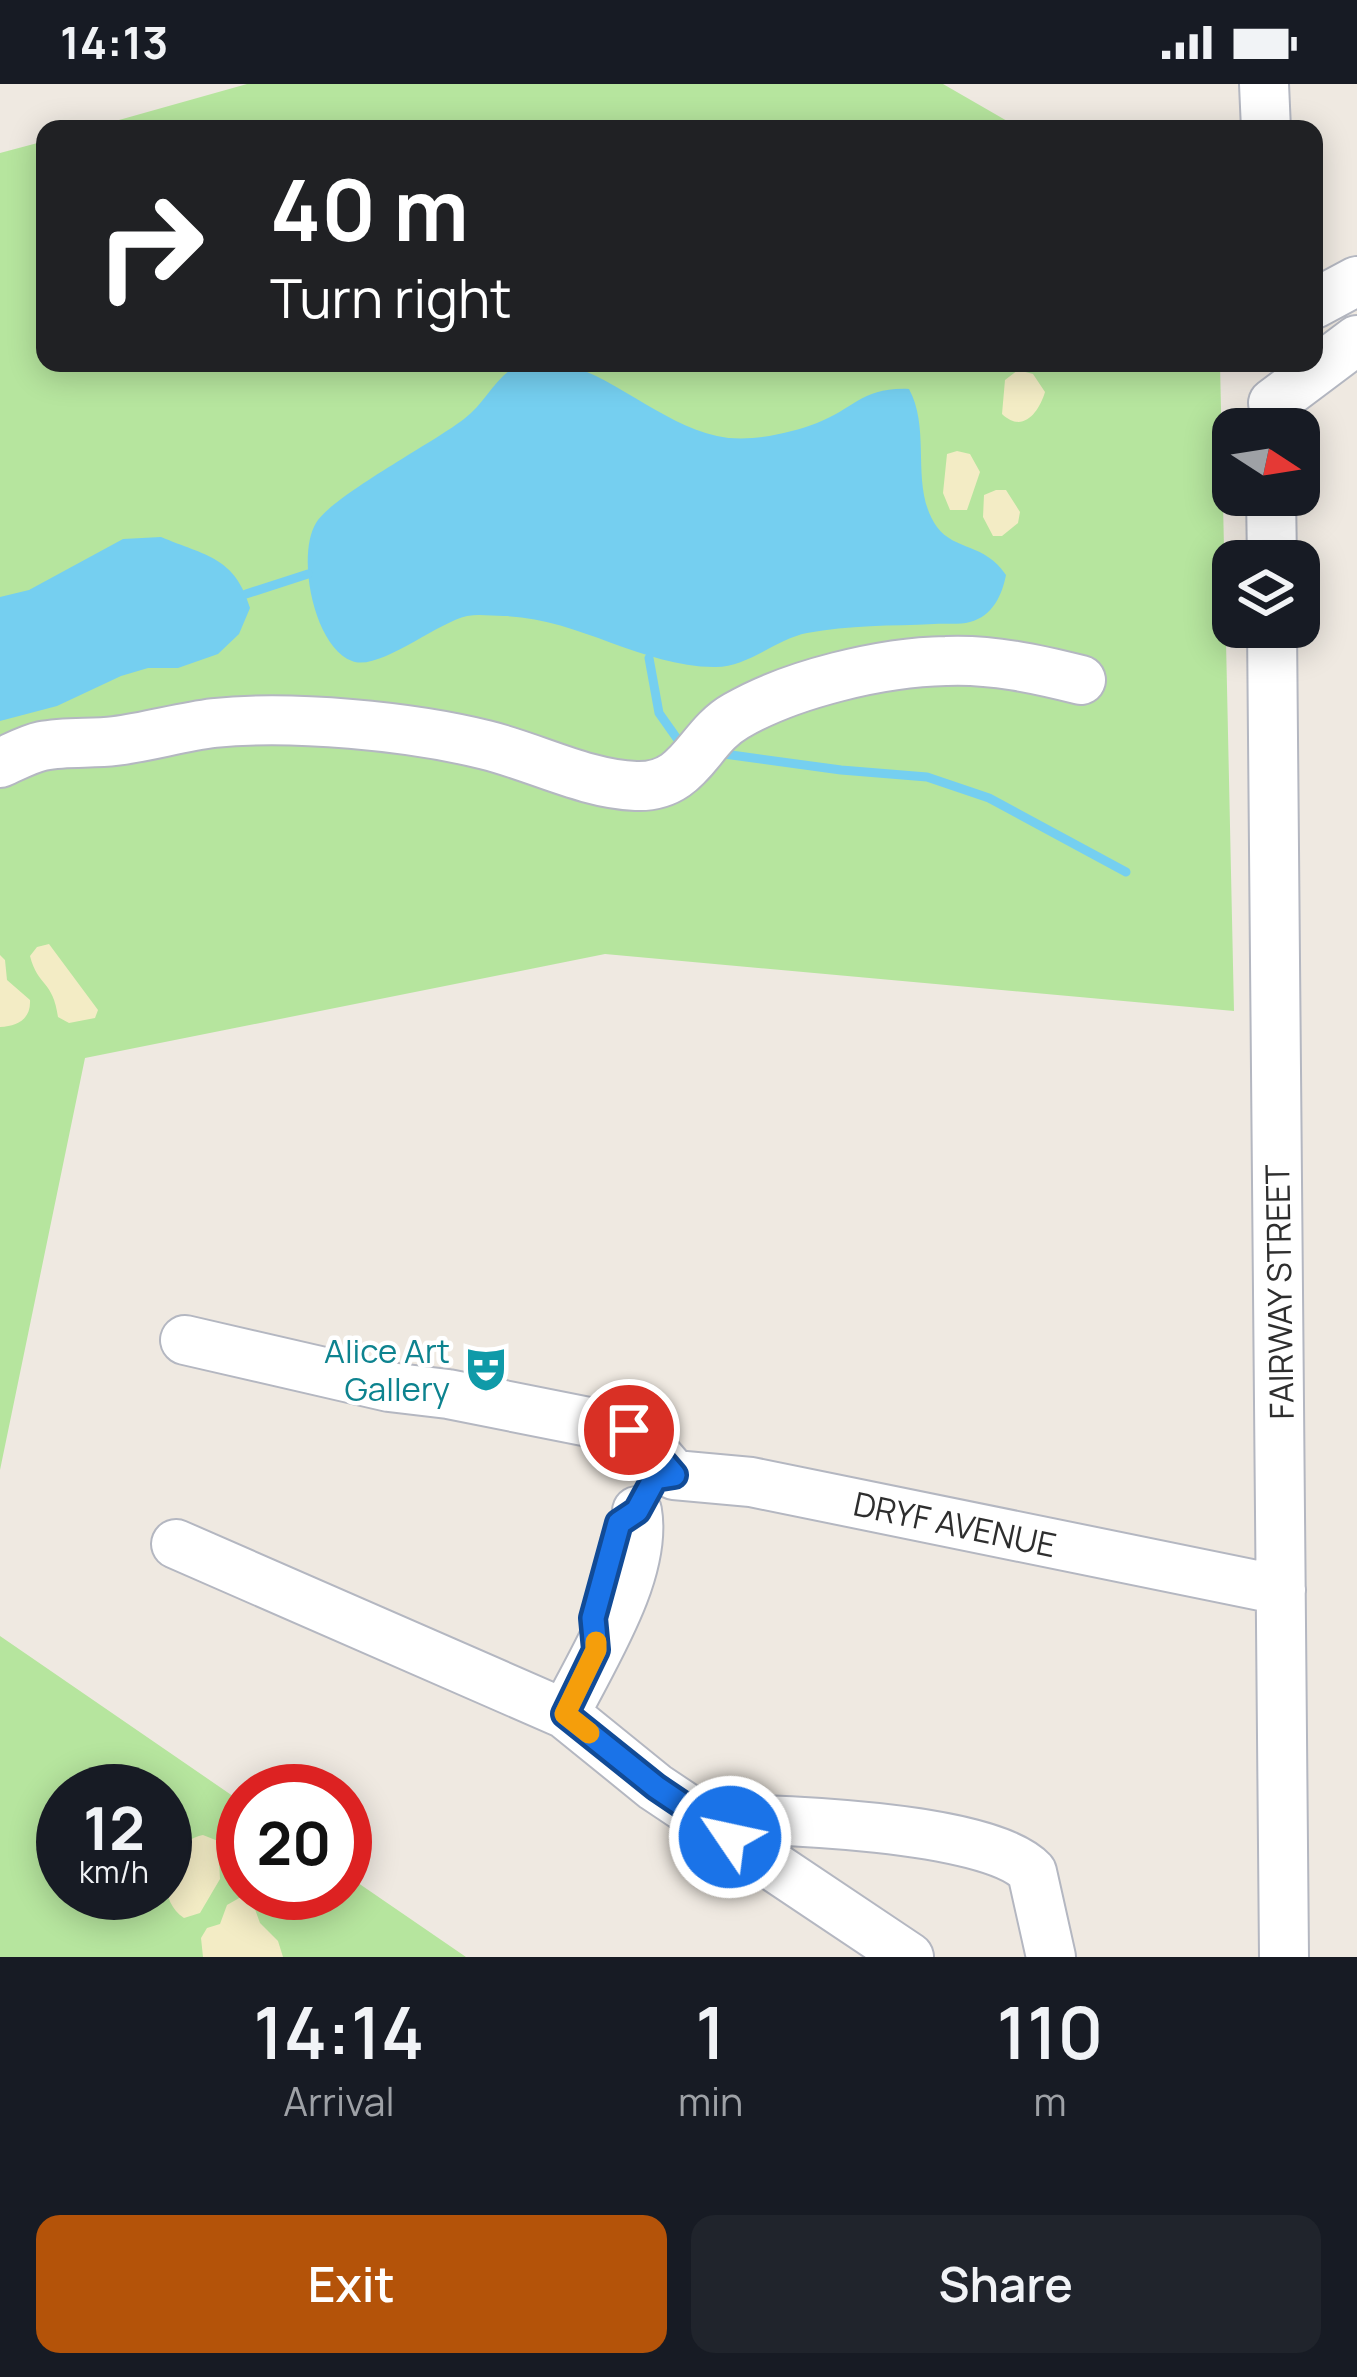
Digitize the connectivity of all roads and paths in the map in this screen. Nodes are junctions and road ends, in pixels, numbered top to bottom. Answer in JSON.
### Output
{"nodes":[{"id":1,"x":1264,"y":84,"type":"edge"},
{"id":2,"x":1266,"y":120,"type":"edge"},
{"id":3,"x":1357,"y":281,"type":"edge"},
{"id":4,"x":1323,"y":299,"type":"edge"},
{"id":5,"x":1357,"y":340,"type":"edge"},
{"id":6,"x":1323,"y":363,"type":"edge"},
{"id":7,"x":1310,"y":372,"type":"edge"},
{"id":8,"x":1272,"y":398,"type":"edge"},
{"id":9,"x":1272,"y":648,"type":"edge"},
{"id":10,"x":1081,"y":680,"type":"dead end"},
{"id":11,"x":0,"y":763,"type":"edge"},
{"id":12,"x":185,"y":1340,"type":"dead end"},
{"id":13,"x":659,"y":1457,"type":"junction"},
{"id":14,"x":176,"y":1544,"type":"dead end"},
{"id":15,"x":1281,"y":1590,"type":"junction"},
{"id":16,"x":565,"y":1714,"type":"junction"},
{"id":17,"x":704,"y":1820,"type":"junction"},
{"id":18,"x":909,"y":1957,"type":"edge"},
{"id":19,"x":1051,"y":1957,"type":"edge"},
{"id":20,"x":1284,"y":1957,"type":"edge"}],
"edges":[{"from":1,"to":2,"type":"street"},
{"from":3,"to":4,"type":"street"},
{"from":5,"to":6,"type":"street"},
{"from":7,"to":8,"type":"street"},
{"from":9,"to":15,"type":"street","name":"FAIRWAY STREET"},
{"from":10,"to":11,"type":"street"},
{"from":12,"to":13,"type":"street","name":"DRYF AVENUE"},
{"from":13,"to":15,"type":"street","name":"DRYF AVENUE"},
{"from":13,"to":16,"type":"street"},
{"from":14,"to":16,"type":"street"},
{"from":15,"to":20,"type":"street","name":"FAIRWAY STREET"},
{"from":16,"to":17,"type":"street"},
{"from":17,"to":18,"type":"street"},
{"from":17,"to":19,"type":"street"}]}
